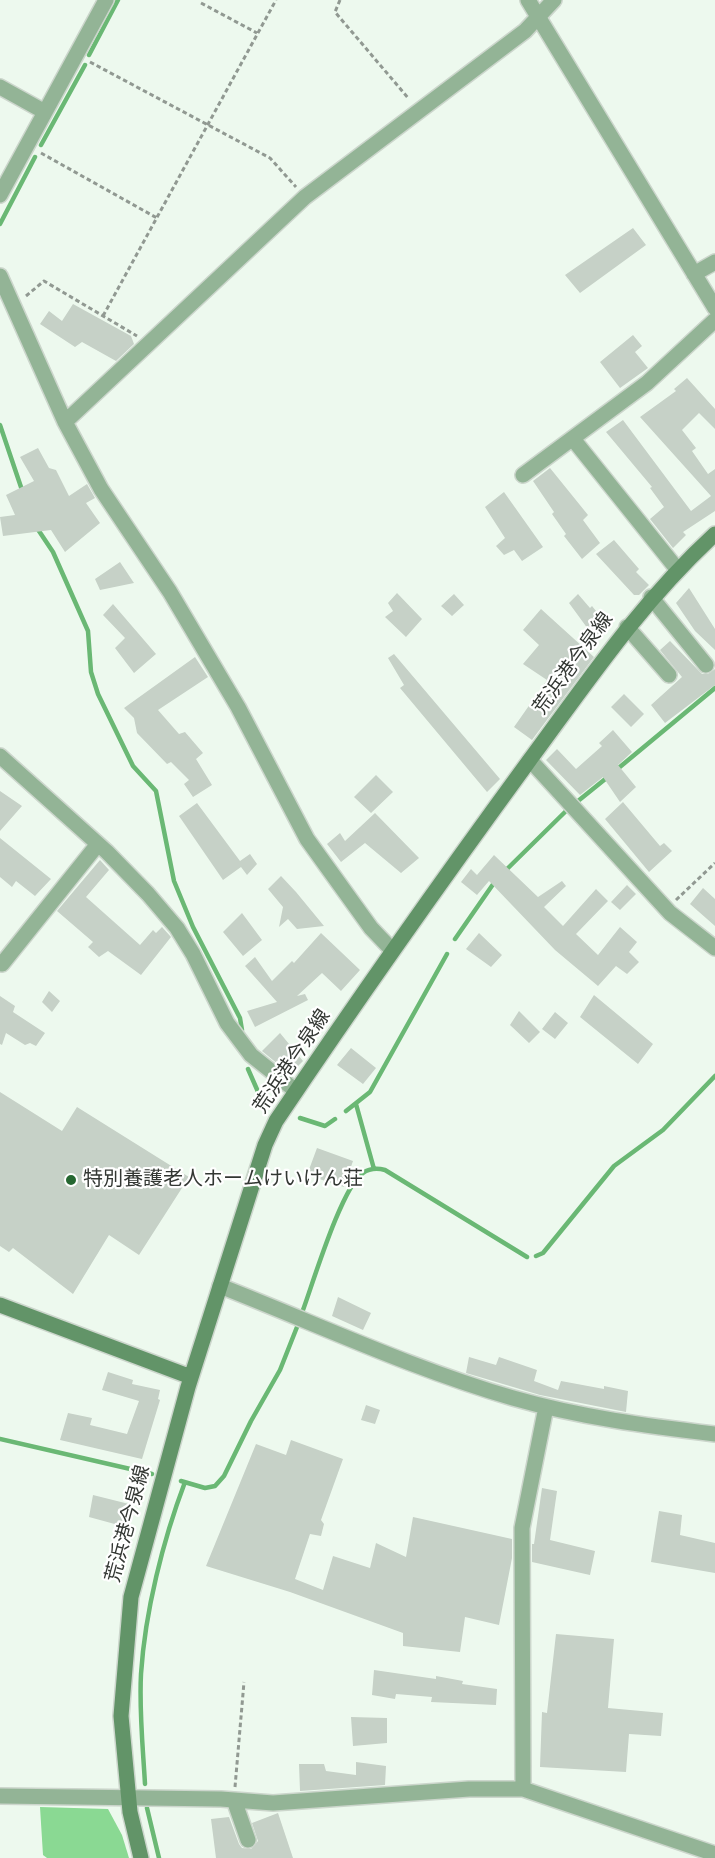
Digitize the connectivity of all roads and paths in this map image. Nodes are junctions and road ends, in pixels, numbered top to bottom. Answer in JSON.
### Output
{"nodes":[{"id":1,"x":106,"y":0,"type":"edge"},
{"id":2,"x":276,"y":0,"type":"edge"},
{"id":3,"x":340,"y":0,"type":"edge"},
{"id":4,"x":528,"y":0,"type":"edge"},
{"id":5,"x":554,"y":0,"type":"edge"},
{"id":6,"x":201,"y":3,"type":"dead end"},
{"id":7,"x":537,"y":18,"type":"junction"},
{"id":8,"x":257,"y":33,"type":"junction"},
{"id":9,"x":76,"y":55,"type":"junction"},
{"id":10,"x":0,"y":87,"type":"edge"},
{"id":11,"x":45,"y":112,"type":"junction"},
{"id":12,"x":419,"y":112,"type":"junction"},
{"id":13,"x":209,"y":123,"type":"junction"},
{"id":14,"x":27,"y":145,"type":"junction"},
{"id":15,"x":0,"y":195,"type":"edge"},
{"id":16,"x":305,"y":197,"type":"junction"},
{"id":17,"x":157,"y":218,"type":"junction"},
{"id":18,"x":715,"y":262,"type":"edge"},
{"id":19,"x":694,"y":274,"type":"junction"},
{"id":20,"x":0,"y":276,"type":"edge"},
{"id":21,"x":15,"y":305,"type":"junction"},
{"id":22,"x":715,"y":308,"type":"edge"},
{"id":23,"x":103,"y":316,"type":"junction"},
{"id":24,"x":715,"y":320,"type":"edge"},
{"id":25,"x":148,"y":343,"type":"junction"},
{"id":26,"x":66,"y":422,"type":"junction"},
{"id":27,"x":573,"y":439,"type":"junction"},
{"id":28,"x":523,"y":475,"type":"dead end"},
{"id":29,"x":715,"y":534,"type":"edge"},
{"id":30,"x":677,"y":569,"type":"junction"},
{"id":31,"x":651,"y":597,"type":"junction"},
{"id":32,"x":627,"y":627,"type":"junction"},
{"id":33,"x":706,"y":665,"type":"dead end"},
{"id":34,"x":669,"y":675,"type":"dead end"},
{"id":35,"x":1,"y":760,"type":"edge"},
{"id":36,"x":530,"y":760,"type":"junction"},
{"id":37,"x":98,"y":844,"type":"junction"},
{"id":38,"x":715,"y":863,"type":"edge"},
{"id":39,"x":667,"y":910,"type":"junction"},
{"id":40,"x":715,"y":948,"type":"edge"},
{"id":41,"x":392,"y":950,"type":"junction"},
{"id":42,"x":2,"y":964,"type":"dead end"},
{"id":43,"x":296,"y":1091,"type":"junction"},
{"id":44,"x":220,"y":1286,"type":"junction"},
{"id":45,"x":0,"y":1305,"type":"edge"},
{"id":46,"x":191,"y":1377,"type":"junction"},
{"id":47,"x":546,"y":1407,"type":"junction"},
{"id":48,"x":715,"y":1434,"type":"edge"},
{"id":49,"x":244,"y":1682,"type":"dead end"},
{"id":50,"x":523,"y":1789,"type":"junction"},
{"id":51,"x":0,"y":1796,"type":"edge"},
{"id":52,"x":128,"y":1797,"type":"junction"},
{"id":53,"x":234,"y":1800,"type":"junction"},
{"id":54,"x":248,"y":1840,"type":"dead end"},
{"id":55,"x":715,"y":1854,"type":"edge"},
{"id":56,"x":141,"y":1858,"type":"edge"}],
"edges":[{"from":1,"to":9,"type":"street"},
{"from":2,"to":8,"type":"path"},
{"from":3,"to":12,"type":"path"},
{"from":4,"to":7,"type":"street"},
{"from":5,"to":7,"type":"street"},
{"from":6,"to":8,"type":"path"},
{"from":7,"to":12,"type":"street"},
{"from":7,"to":19,"type":"street"},
{"from":8,"to":13,"type":"path"},
{"from":9,"to":11,"type":"street"},
{"from":9,"to":13,"type":"path"},
{"from":10,"to":11,"type":"street"},
{"from":11,"to":14,"type":"street"},
{"from":12,"to":16,"type":"street"},
{"from":13,"to":16,"type":"path"},
{"from":13,"to":17,"type":"path"},
{"from":14,"to":15,"type":"street"},
{"from":14,"to":17,"type":"path"},
{"from":16,"to":25,"type":"street"},
{"from":17,"to":23,"type":"path"},
{"from":18,"to":19,"type":"street"},
{"from":19,"to":22,"type":"street"},
{"from":20,"to":21,"type":"street"},
{"from":21,"to":23,"type":"path"},
{"from":21,"to":26,"type":"street"},
{"from":23,"to":25,"type":"path"},
{"from":24,"to":27,"type":"street"},
{"from":25,"to":26,"type":"street"},
{"from":26,"to":41,"type":"street"},
{"from":27,"to":28,"type":"street"},
{"from":27,"to":30,"type":"street"},
{"from":29,"to":30,"type":"main road","name":"荒浜港今泉線"},
{"from":30,"to":31,"type":"main road","name":"荒浜港今泉線"},
{"from":31,"to":32,"type":"main road","name":"荒浜港今泉線"},
{"from":31,"to":33,"type":"street"},
{"from":32,"to":34,"type":"street"},
{"from":32,"to":36,"type":"main road","name":"荒浜港今泉線"},
{"from":35,"to":37,"type":"street"},
{"from":36,"to":39,"type":"street"},
{"from":36,"to":41,"type":"main road","name":"荒浜港今泉線"},
{"from":37,"to":42,"type":"street"},
{"from":37,"to":43,"type":"street"},
{"from":38,"to":39,"type":"path"},
{"from":39,"to":40,"type":"street"},
{"from":41,"to":43,"type":"main road","name":"荒浜港今泉線"},
{"from":43,"to":44,"type":"main road","name":"荒浜港今泉線"},
{"from":44,"to":46,"type":"main road","name":"荒浜港今泉線"},
{"from":44,"to":47,"type":"street"},
{"from":45,"to":46,"type":"main road"},
{"from":46,"to":52,"type":"main road","name":"荒浜港今泉線"},
{"from":47,"to":48,"type":"street"},
{"from":47,"to":50,"type":"street"},
{"from":49,"to":53,"type":"path"},
{"from":50,"to":53,"type":"street"},
{"from":50,"to":55,"type":"street"},
{"from":51,"to":52,"type":"street"},
{"from":52,"to":53,"type":"street"},
{"from":52,"to":56,"type":"main road","name":"荒浜港今泉線"},
{"from":53,"to":54,"type":"street"}]}
